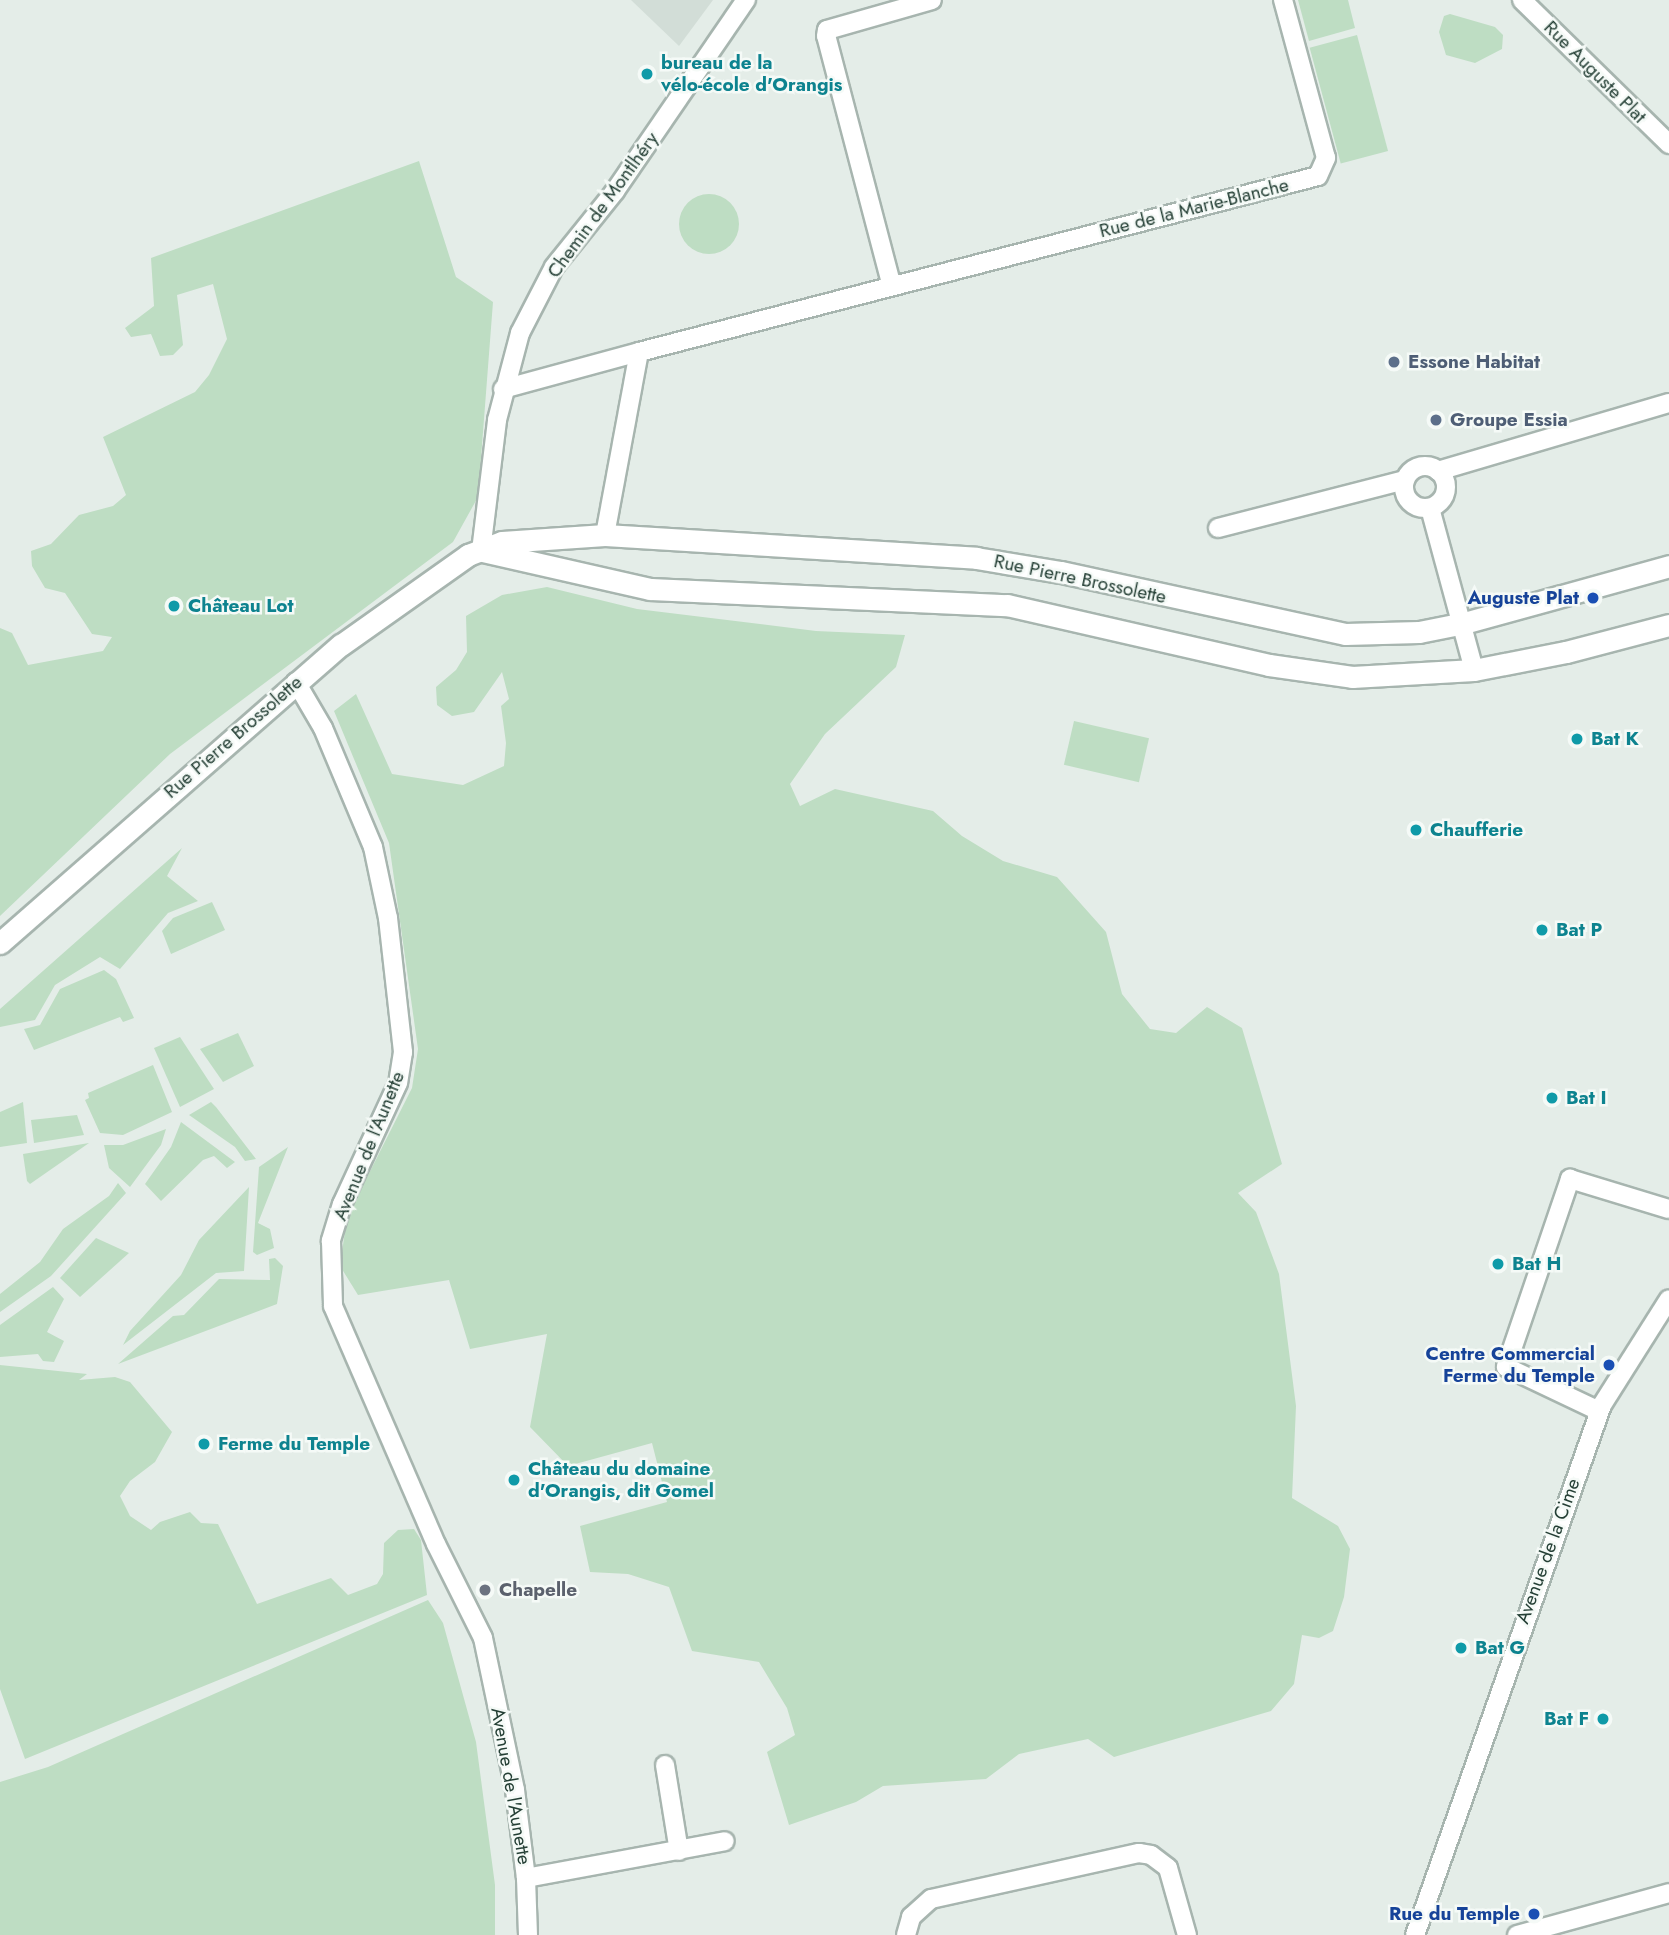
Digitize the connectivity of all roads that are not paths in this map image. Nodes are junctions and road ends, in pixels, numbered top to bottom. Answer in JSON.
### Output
{"nodes":[{"id":1,"x":746,"y":0,"type":"edge"},
{"id":2,"x":933,"y":0,"type":"edge"},
{"id":3,"x":1283,"y":0,"type":"edge"},
{"id":4,"x":1522,"y":0,"type":"edge"},
{"id":5,"x":1669,"y":144,"type":"edge"},
{"id":6,"x":891,"y":284,"type":"junction"},
{"id":7,"x":639,"y":352,"type":"junction"},
{"id":8,"x":503,"y":389,"type":"junction"},
{"id":9,"x":1669,"y":403,"type":"edge"},
{"id":10,"x":1438,"y":471,"type":"junction"},
{"id":11,"x":1405,"y":480,"type":"junction"},
{"id":12,"x":1430,"y":508,"type":"junction"},
{"id":13,"x":1218,"y":528,"type":"dead end"},
{"id":14,"x":605,"y":535,"type":"junction"},
{"id":15,"x":481,"y":551,"type":"junction"},
{"id":16,"x":1669,"y":566,"type":"edge"},
{"id":17,"x":1464,"y":623,"type":"junction"},
{"id":18,"x":1669,"y":625,"type":"edge"},
{"id":19,"x":1474,"y":670,"type":"junction"},
{"id":20,"x":296,"y":682,"type":"junction"},
{"id":21,"x":0,"y":943,"type":"edge"},
{"id":22,"x":1669,"y":1209,"type":"edge"},
{"id":23,"x":1669,"y":1299,"type":"edge"},
{"id":24,"x":1599,"y":1411,"type":"junction"},
{"id":25,"x":483,"y":1638,"type":"joint"},
{"id":26,"x":665,"y":1765,"type":"dead end"},
{"id":27,"x":725,"y":1841,"type":"dead end"},
{"id":28,"x":679,"y":1851,"type":"junction"},
{"id":29,"x":526,"y":1878,"type":"junction"},
{"id":30,"x":1669,"y":1893,"type":"edge"},
{"id":31,"x":1541,"y":1932,"type":"edge"},
{"id":32,"x":528,"y":1935,"type":"edge"},
{"id":33,"x":906,"y":1935,"type":"edge"},
{"id":34,"x":1187,"y":1935,"type":"edge"},
{"id":35,"x":1415,"y":1935,"type":"edge"},
{"id":36,"x":1517,"y":1935,"type":"edge"}],
"edges":[{"from":1,"to":8,"type":"street","name":"Chemin de Montlhéry"},
{"from":2,"to":6,"type":"street"},
{"from":3,"to":6,"type":"street","name":"Rue de la Marie-Blanche"},
{"from":4,"to":5,"type":"street","name":"Rue Auguste Plat"},
{"from":6,"to":7,"type":"street","name":"Rue de la Marie-Blanche"},
{"from":7,"to":8,"type":"street","name":"Rue de la Marie-Blanche"},
{"from":7,"to":14,"type":"street"},
{"from":8,"to":15,"type":"street","name":"Chemin de Montlhéry"},
{"from":9,"to":10,"type":"street"},
{"from":10,"to":11,"type":"street"},
{"from":10,"to":12,"type":"street"},
{"from":11,"to":12,"type":"street"},
{"from":11,"to":13,"type":"street"},
{"from":12,"to":17,"type":"street"},
{"from":14,"to":15,"type":"main road","name":"Rue Pierre Brossolette"},
{"from":14,"to":17,"type":"main road","name":"Rue Pierre Brossolette"},
{"from":15,"to":19,"type":"main road","name":"Rue Pierre Brossolette"},
{"from":15,"to":20,"type":"main road","name":"Rue Pierre Brossolette"},
{"from":16,"to":17,"type":"main road","name":"Rue Pierre Brossolette"},
{"from":17,"to":19,"type":"street"},
{"from":18,"to":19,"type":"main road","name":"Rue Pierre Brossolette"},
{"from":20,"to":21,"type":"main road","name":"Rue Pierre Brossolette"},
{"from":20,"to":25,"type":"street","name":"Avenue de l’Aunette"},
{"from":22,"to":24,"type":"street"},
{"from":23,"to":24,"type":"street","name":"Avenue de la Cime"},
{"from":24,"to":35,"type":"street","name":"Avenue de la Cime"},
{"from":25,"to":29,"type":"street","name":"Avenue de l'Aunette"},
{"from":26,"to":28,"type":"street"},
{"from":27,"to":28,"type":"street"},
{"from":28,"to":29,"type":"street"},
{"from":29,"to":32,"type":"street","name":"Avenue de l'Aunette"},
{"from":30,"to":31,"type":"street"},
{"from":31,"to":36,"type":"street"},
{"from":33,"to":34,"type":"street"}]}
